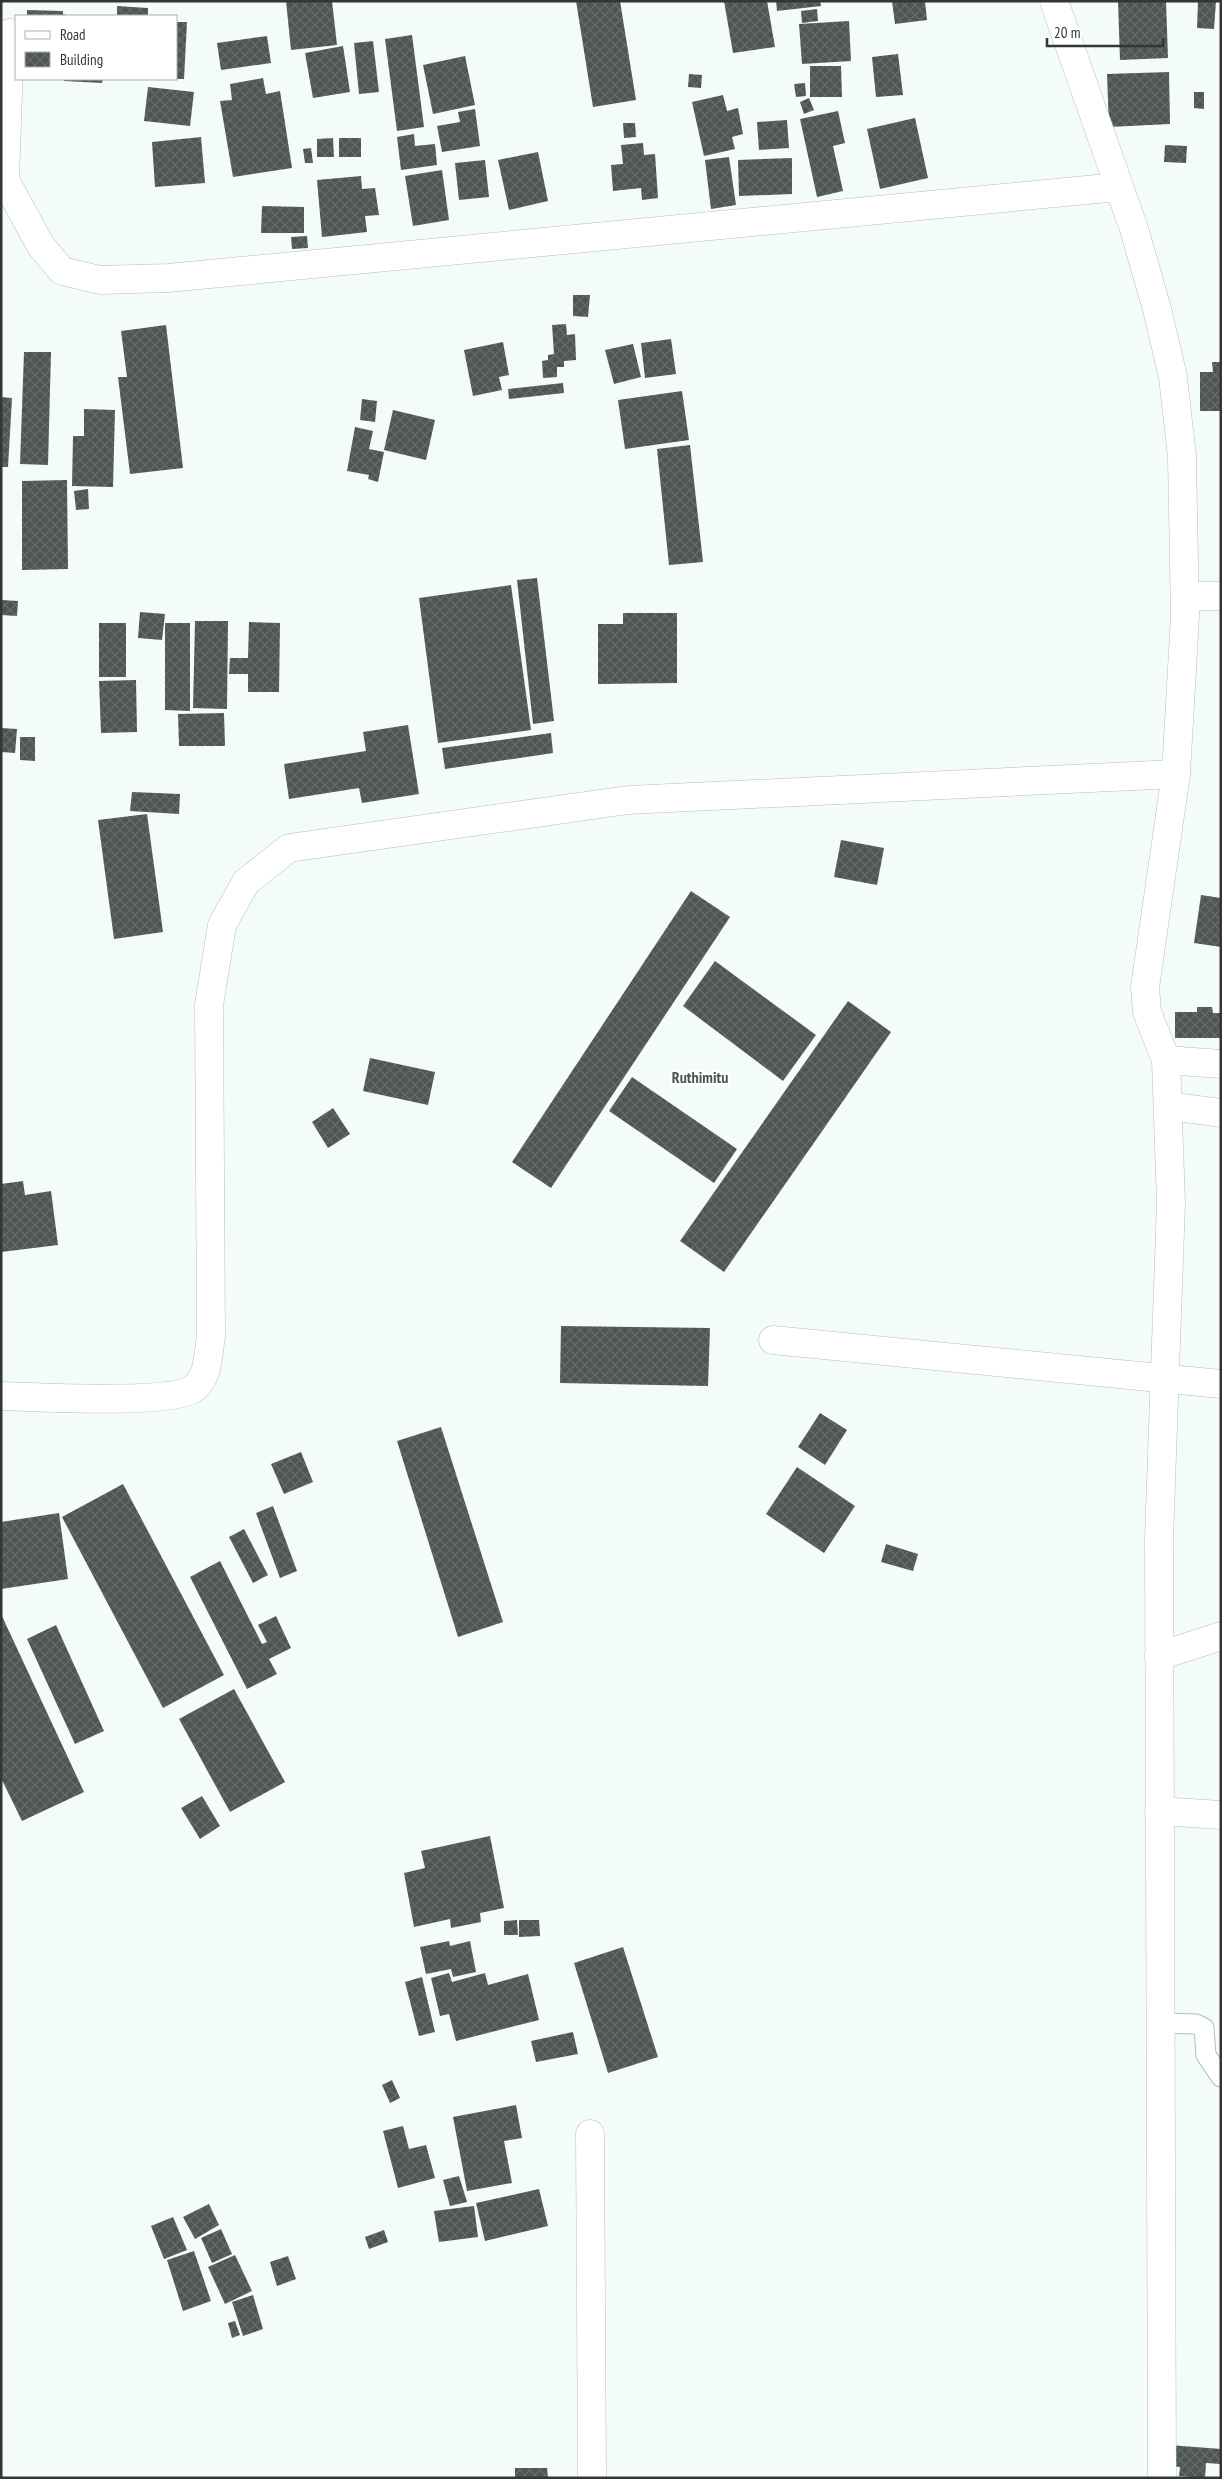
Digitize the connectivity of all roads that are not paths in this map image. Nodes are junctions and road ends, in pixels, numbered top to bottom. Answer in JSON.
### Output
{"nodes":[{"id":1,"x":1054,"y":1,"type":"edge"},
{"id":2,"x":10,"y":33,"type":"dead end"},
{"id":3,"x":1118,"y":187,"type":"junction"},
{"id":4,"x":1186,"y":596,"type":"junction"},
{"id":5,"x":1221,"y":596,"type":"edge"},
{"id":6,"x":1176,"y":774,"type":"junction"},
{"id":7,"x":1166,"y":1060,"type":"junction"},
{"id":8,"x":1221,"y":1064,"type":"edge"},
{"id":9,"x":1169,"y":1106,"type":"junction"},
{"id":10,"x":1221,"y":1113,"type":"edge"},
{"id":11,"x":773,"y":1340,"type":"dead end"},
{"id":12,"x":1166,"y":1380,"type":"junction"},
{"id":13,"x":1221,"y":1384,"type":"edge"},
{"id":14,"x":1,"y":1396,"type":"edge"},
{"id":15,"x":1221,"y":1636,"type":"edge"},
{"id":16,"x":1159,"y":1656,"type":"junction"},
{"id":17,"x":1159,"y":1811,"type":"junction"},
{"id":18,"x":1221,"y":1815,"type":"edge"},
{"id":19,"x":1161,"y":2023,"type":"junction"},
{"id":20,"x":1221,"y":2077,"type":"edge"},
{"id":21,"x":590,"y":2134,"type":"dead end"},
{"id":22,"x":592,"y":2478,"type":"edge"},
{"id":23,"x":1162,"y":2478,"type":"edge"}],
"edges":[{"from":1,"to":3,"type":"street"},
{"from":2,"to":3,"type":"street"},
{"from":3,"to":4,"type":"street"},
{"from":4,"to":5,"type":"street"},
{"from":4,"to":6,"type":"street"},
{"from":6,"to":7,"type":"street"},
{"from":6,"to":14,"type":"street"},
{"from":7,"to":8,"type":"street"},
{"from":7,"to":9,"type":"street"},
{"from":9,"to":10,"type":"street"},
{"from":9,"to":12,"type":"street"},
{"from":11,"to":12,"type":"street"},
{"from":12,"to":13,"type":"street"},
{"from":12,"to":16,"type":"street"},
{"from":15,"to":16,"type":"street"},
{"from":16,"to":17,"type":"street"},
{"from":17,"to":18,"type":"street"},
{"from":17,"to":19,"type":"street"},
{"from":19,"to":20,"type":"lane"},
{"from":19,"to":23,"type":"street"},
{"from":21,"to":22,"type":"street"}]}
